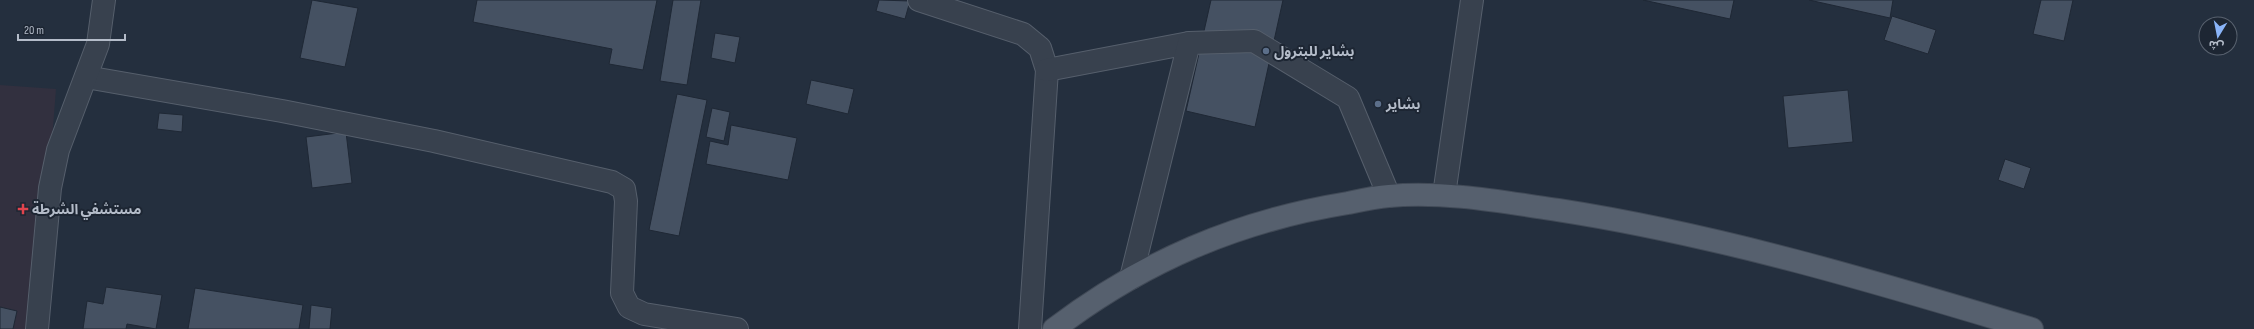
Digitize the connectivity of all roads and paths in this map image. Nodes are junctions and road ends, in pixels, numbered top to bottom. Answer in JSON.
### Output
{"nodes":[{"id":1,"x":104,"y":0,"type":"edge"},
{"id":2,"x":919,"y":0,"type":"edge"},
{"id":3,"x":1472,"y":0,"type":"edge"},
{"id":4,"x":1189,"y":43,"type":"junction"},
{"id":5,"x":1047,"y":70,"type":"junction"},
{"id":6,"x":86,"y":78,"type":"junction"},
{"id":7,"x":1444,"y":195,"type":"junction"},
{"id":8,"x":1389,"y":196,"type":"junction"},
{"id":9,"x":1131,"y":278,"type":"junction"},
{"id":10,"x":37,"y":329,"type":"edge"},
{"id":11,"x":736,"y":329,"type":"edge"},
{"id":12,"x":1030,"y":329,"type":"edge"},
{"id":13,"x":1054,"y":329,"type":"edge"},
{"id":14,"x":2032,"y":329,"type":"edge"}],
"edges":[{"from":1,"to":6,"type":"street"},
{"from":2,"to":5,"type":"street"},
{"from":3,"to":7,"type":"street"},
{"from":4,"to":5,"type":"street"},
{"from":4,"to":8,"type":"street"},
{"from":4,"to":9,"type":"street"},
{"from":5,"to":12,"type":"street"},
{"from":6,"to":10,"type":"street"},
{"from":6,"to":11,"type":"street"},
{"from":7,"to":8,"type":"main road"},
{"from":7,"to":14,"type":"main road"},
{"from":8,"to":9,"type":"main road"},
{"from":9,"to":13,"type":"main road"}]}
